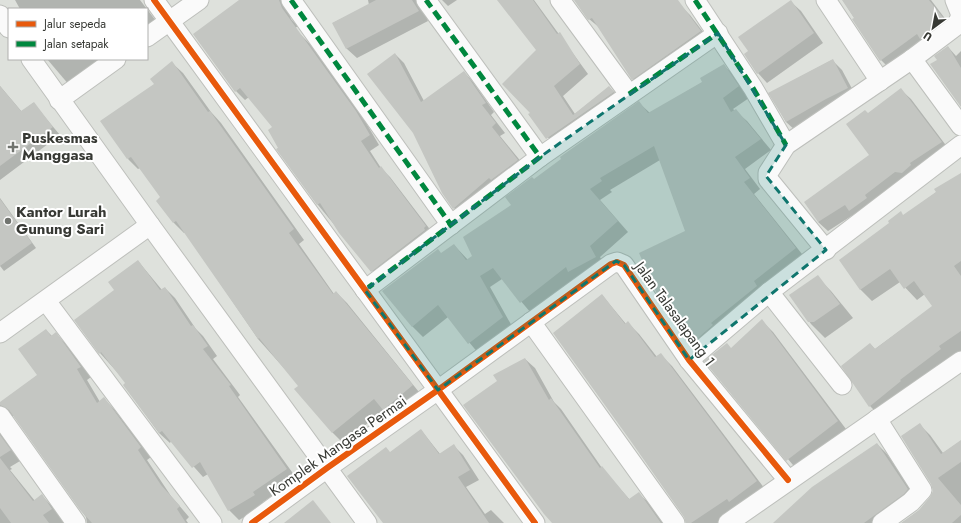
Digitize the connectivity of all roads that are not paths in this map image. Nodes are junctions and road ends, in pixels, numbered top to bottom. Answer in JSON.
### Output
{"nodes":[{"id":1,"x":154,"y":0,"type":"edge"},
{"id":2,"x":199,"y":0,"type":"edge"},
{"id":3,"x":291,"y":0,"type":"edge"},
{"id":4,"x":426,"y":0,"type":"edge"},
{"id":5,"x":560,"y":0,"type":"edge"},
{"id":6,"x":695,"y":0,"type":"edge"},
{"id":7,"x":826,"y":0,"type":"edge"},
{"id":8,"x":955,"y":0,"type":"edge"},
{"id":9,"x":0,"y":15,"type":"edge"},
{"id":10,"x":169,"y":21,"type":"junction"},
{"id":11,"x":8,"y":27,"type":"edge"},
{"id":12,"x":718,"y":33,"type":"junction"},
{"id":13,"x":148,"y":36,"type":"edge"},
{"id":14,"x":32,"y":60,"type":"edge"},
{"id":15,"x":115,"y":60,"type":"edge"},
{"id":16,"x":912,"y":60,"type":"junction"},
{"id":17,"x":880,"y":81,"type":"junction"},
{"id":18,"x":629,"y":94,"type":"junction"},
{"id":19,"x":60,"y":100,"type":"junction"},
{"id":20,"x":961,"y":126,"type":"edge"},
{"id":21,"x":786,"y":145,"type":"junction"},
{"id":22,"x":961,"y":145,"type":"edge"},
{"id":23,"x":540,"y":157,"type":"junction"},
{"id":24,"x":450,"y":225,"type":"junction"},
{"id":25,"x":150,"y":226,"type":"junction"},
{"id":26,"x":826,"y":250,"type":"junction"},
{"id":27,"x":365,"y":290,"type":"junction"},
{"id":28,"x":769,"y":292,"type":"junction"},
{"id":29,"x":46,"y":301,"type":"junction"},
{"id":30,"x":531,"y":322,"type":"junction"},
{"id":31,"x":0,"y":333,"type":"edge"},
{"id":32,"x":689,"y":360,"type":"junction"},
{"id":33,"x":961,"y":361,"type":"edge"},
{"id":34,"x":842,"y":385,"type":"dead end"},
{"id":35,"x":438,"y":390,"type":"junction"},
{"id":36,"x":0,"y":416,"type":"edge"},
{"id":37,"x":877,"y":419,"type":"junction"},
{"id":38,"x":327,"y":468,"type":"junction"},
{"id":39,"x":788,"y":480,"type":"junction"},
{"id":40,"x":76,"y":523,"type":"edge"},
{"id":41,"x":212,"y":523,"type":"edge"},
{"id":42,"x":252,"y":523,"type":"edge"},
{"id":43,"x":367,"y":523,"type":"edge"},
{"id":44,"x":535,"y":523,"type":"edge"},
{"id":45,"x":675,"y":523,"type":"edge"},
{"id":46,"x":728,"y":523,"type":"edge"},
{"id":47,"x":882,"y":523,"type":"edge"}],
"edges":[{"from":1,"to":10,"type":"street"},
{"from":2,"to":10,"type":"street"},
{"from":3,"to":24,"type":"street"},
{"from":4,"to":23,"type":"street"},
{"from":5,"to":18,"type":"street"},
{"from":6,"to":12,"type":"street"},
{"from":7,"to":17,"type":"street"},
{"from":8,"to":16,"type":"street"},
{"from":9,"to":11,"type":"street"},
{"from":10,"to":13,"type":"street"},
{"from":10,"to":27,"type":"street"},
{"from":12,"to":18,"type":"street"},
{"from":12,"to":21,"type":"street"},
{"from":14,"to":19,"type":"street"},
{"from":15,"to":19,"type":"street"},
{"from":16,"to":17,"type":"street"},
{"from":16,"to":20,"type":"street"},
{"from":17,"to":21,"type":"street"},
{"from":18,"to":23,"type":"street"},
{"from":19,"to":25,"type":"street"},
{"from":21,"to":26,"type":"street"},
{"from":22,"to":26,"type":"street"},
{"from":23,"to":24,"type":"street"},
{"from":24,"to":27,"type":"street"},
{"from":25,"to":29,"type":"street"},
{"from":25,"to":38,"type":"street"},
{"from":26,"to":28,"type":"street"},
{"from":27,"to":35,"type":"street"},
{"from":28,"to":32,"type":"street"},
{"from":28,"to":34,"type":"street"},
{"from":29,"to":31,"type":"street"},
{"from":29,"to":41,"type":"street"},
{"from":30,"to":32,"type":"street","name":"Jalan Talasalapang 1"},
{"from":30,"to":35,"type":"street","name":"Jalan Talasalapang 1"},
{"from":30,"to":45,"type":"street"},
{"from":32,"to":39,"type":"street","name":"Jalan Talasalapang 1"},
{"from":33,"to":37,"type":"street"},
{"from":35,"to":38,"type":"street","name":"Komplek Mangasa Permai"},
{"from":35,"to":44,"type":"street"},
{"from":36,"to":40,"type":"street"},
{"from":37,"to":39,"type":"street"},
{"from":37,"to":47,"type":"street"},
{"from":38,"to":42,"type":"street","name":"Komplek Mangasa Permai"},
{"from":38,"to":43,"type":"street"},
{"from":39,"to":46,"type":"street"}]}
